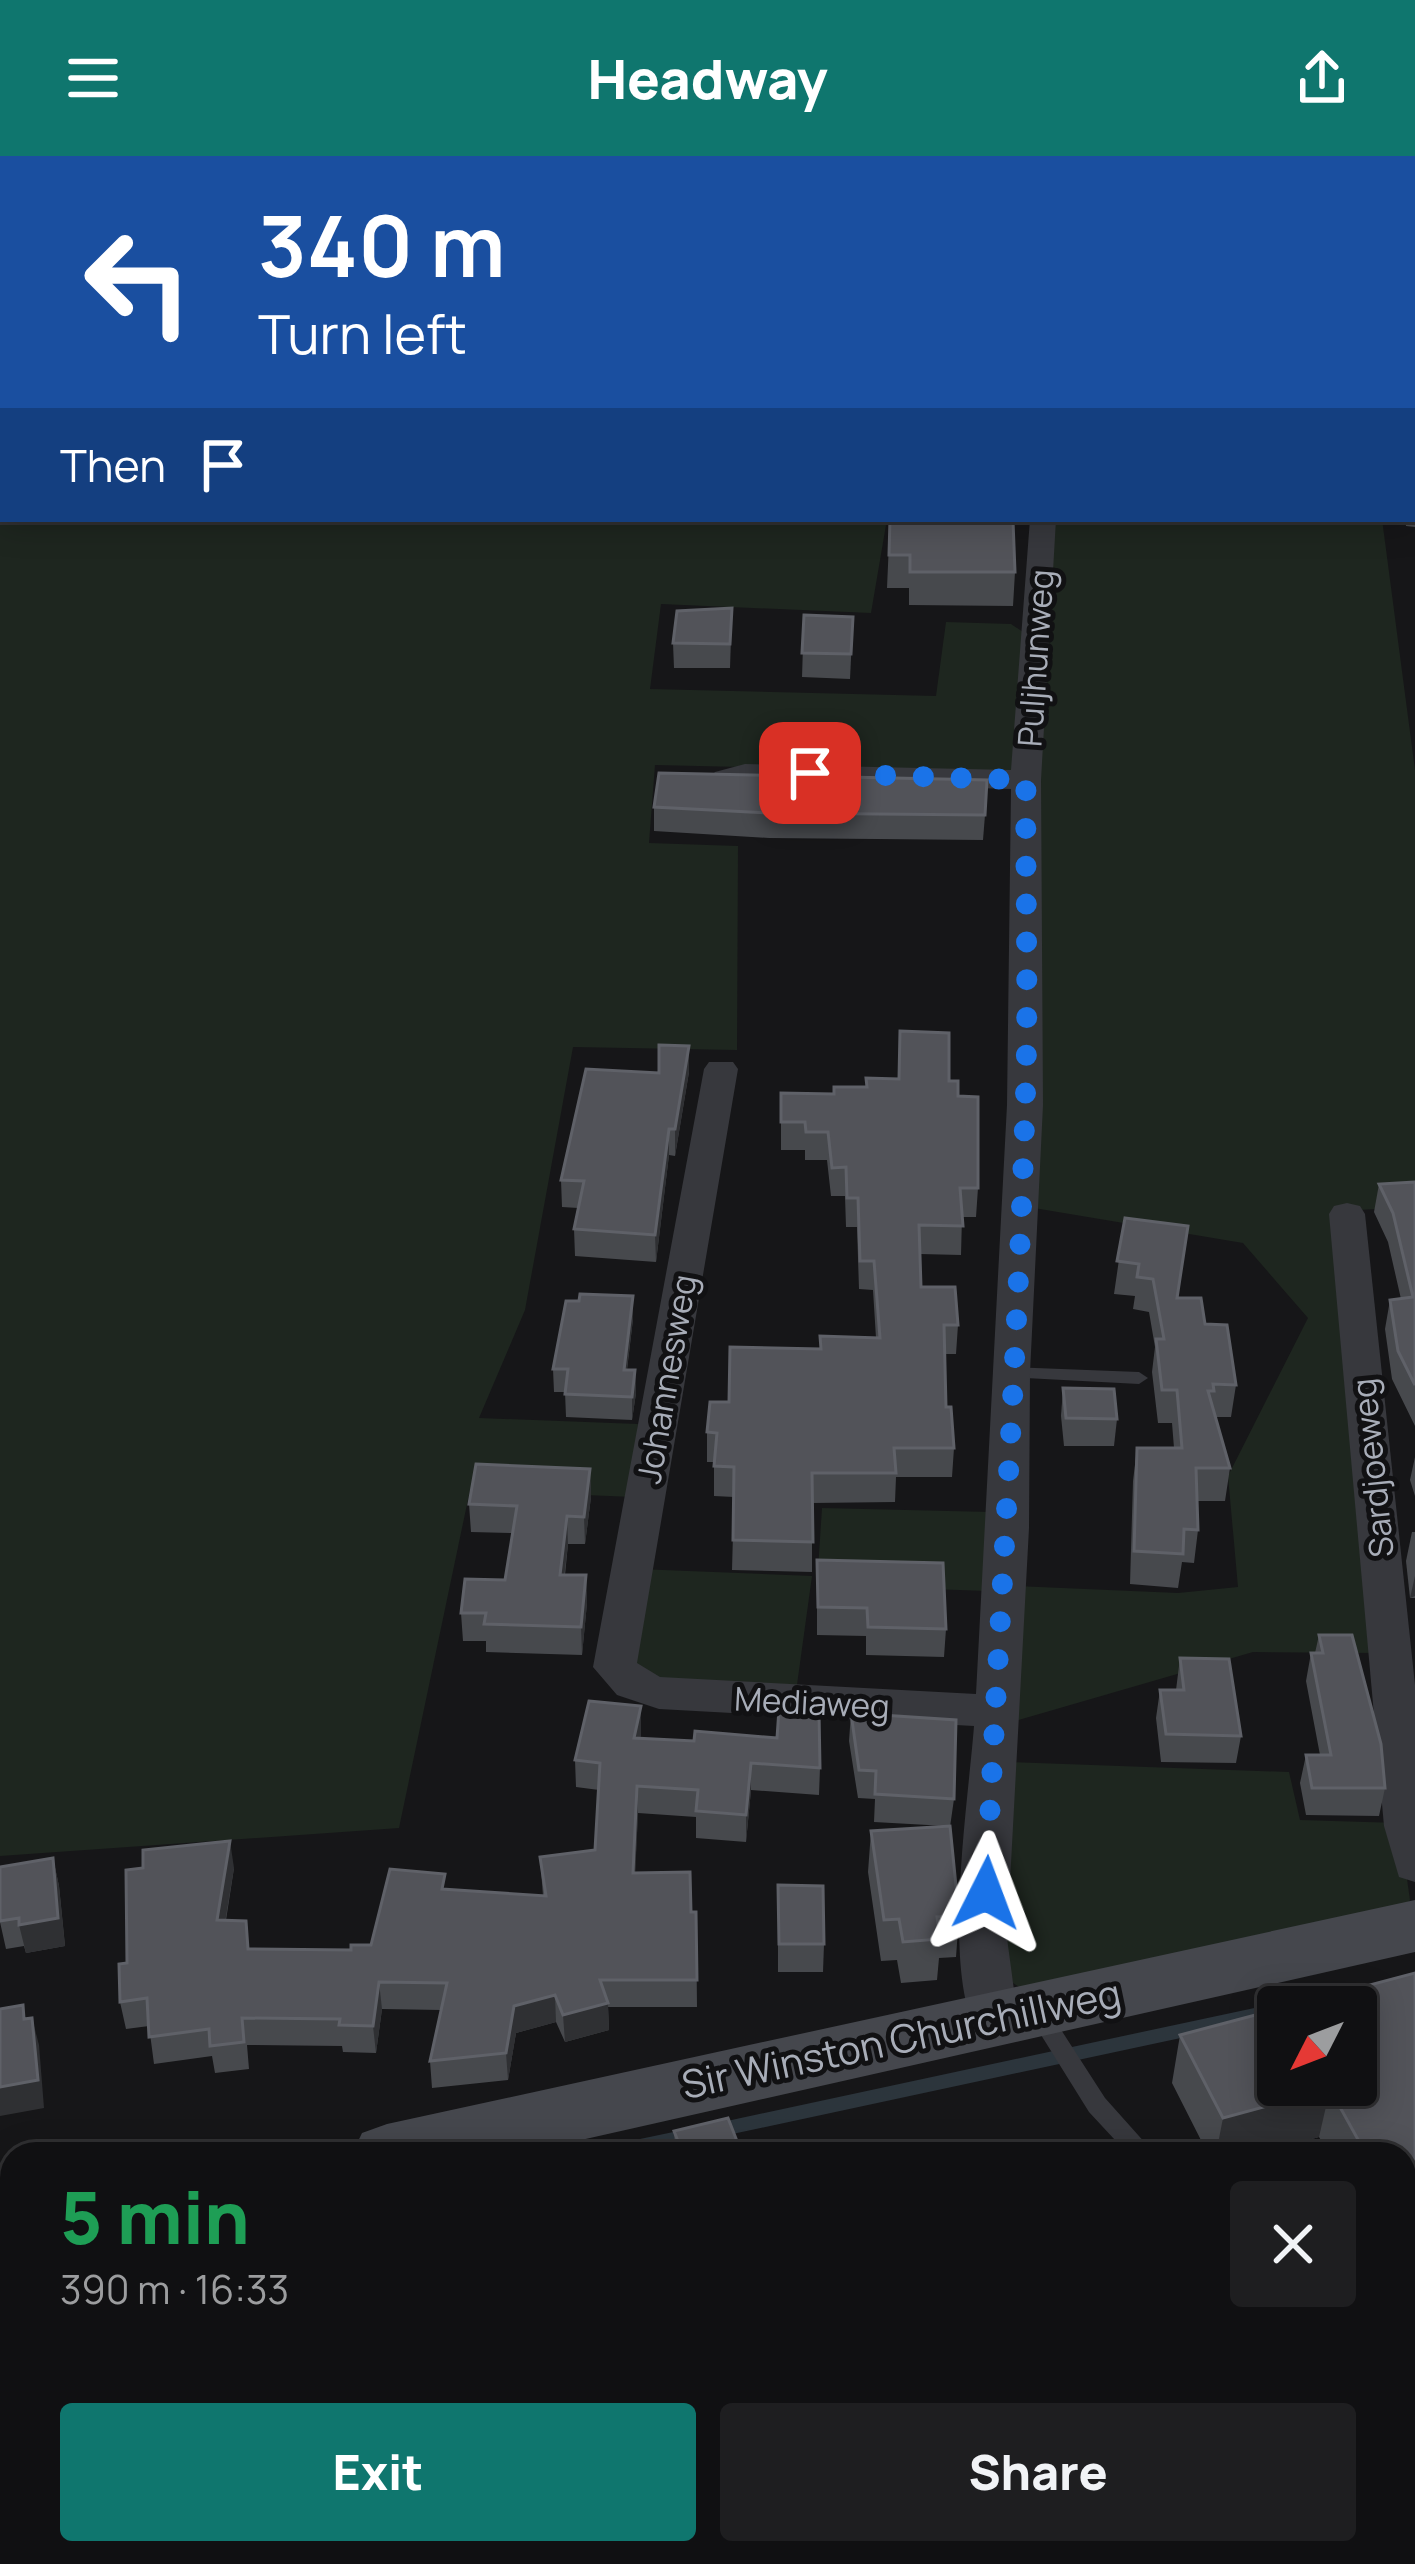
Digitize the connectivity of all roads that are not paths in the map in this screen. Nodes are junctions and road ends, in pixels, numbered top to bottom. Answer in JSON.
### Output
{"nodes":[{"id":1,"x":1043,"y":522,"type":"edge"},
{"id":2,"x":1026,"y":780,"type":"junction"},
{"id":3,"x":715,"y":788,"type":"edge"},
{"id":4,"x":721,"y":1069,"type":"dead end"},
{"id":5,"x":1348,"y":1214,"type":"dead end"},
{"id":6,"x":1010,"y":1373,"type":"junction"},
{"id":7,"x":1139,"y":1378,"type":"dead end"},
{"id":8,"x":632,"y":1684,"type":"joint"},
{"id":9,"x":994,"y":1711,"type":"junction"},
{"id":10,"x":1415,"y":1864,"type":"edge"},
{"id":11,"x":1415,"y":1926,"type":"edge"},
{"id":12,"x":1028,"y":2023,"type":"junction"},
{"id":13,"x":446,"y":2142,"type":"edge"},
{"id":14,"x":1132,"y":2142,"type":"edge"}],
"edges":[{"from":1,"to":2,"type":"street","name":"Puljhunweg"},
{"from":2,"to":3,"type":"street"},
{"from":2,"to":6,"type":"street","name":"Puljhunweg"},
{"from":4,"to":8,"type":"street","name":"Johannesweg"},
{"from":5,"to":10,"type":"street","name":"Sardjoeweg"},
{"from":6,"to":7,"type":"lane"},
{"from":6,"to":9,"type":"street","name":"Puljhunweg"},
{"from":8,"to":9,"type":"street","name":"Mediaweg"},
{"from":9,"to":12,"type":"street","name":"Puljhunweg"},
{"from":11,"to":12,"type":"street","name":"Sir Winston Churchillweg"},
{"from":12,"to":13,"type":"street","name":"Sir Winston Churchillweg"},
{"from":12,"to":14,"type":"lane"}]}
